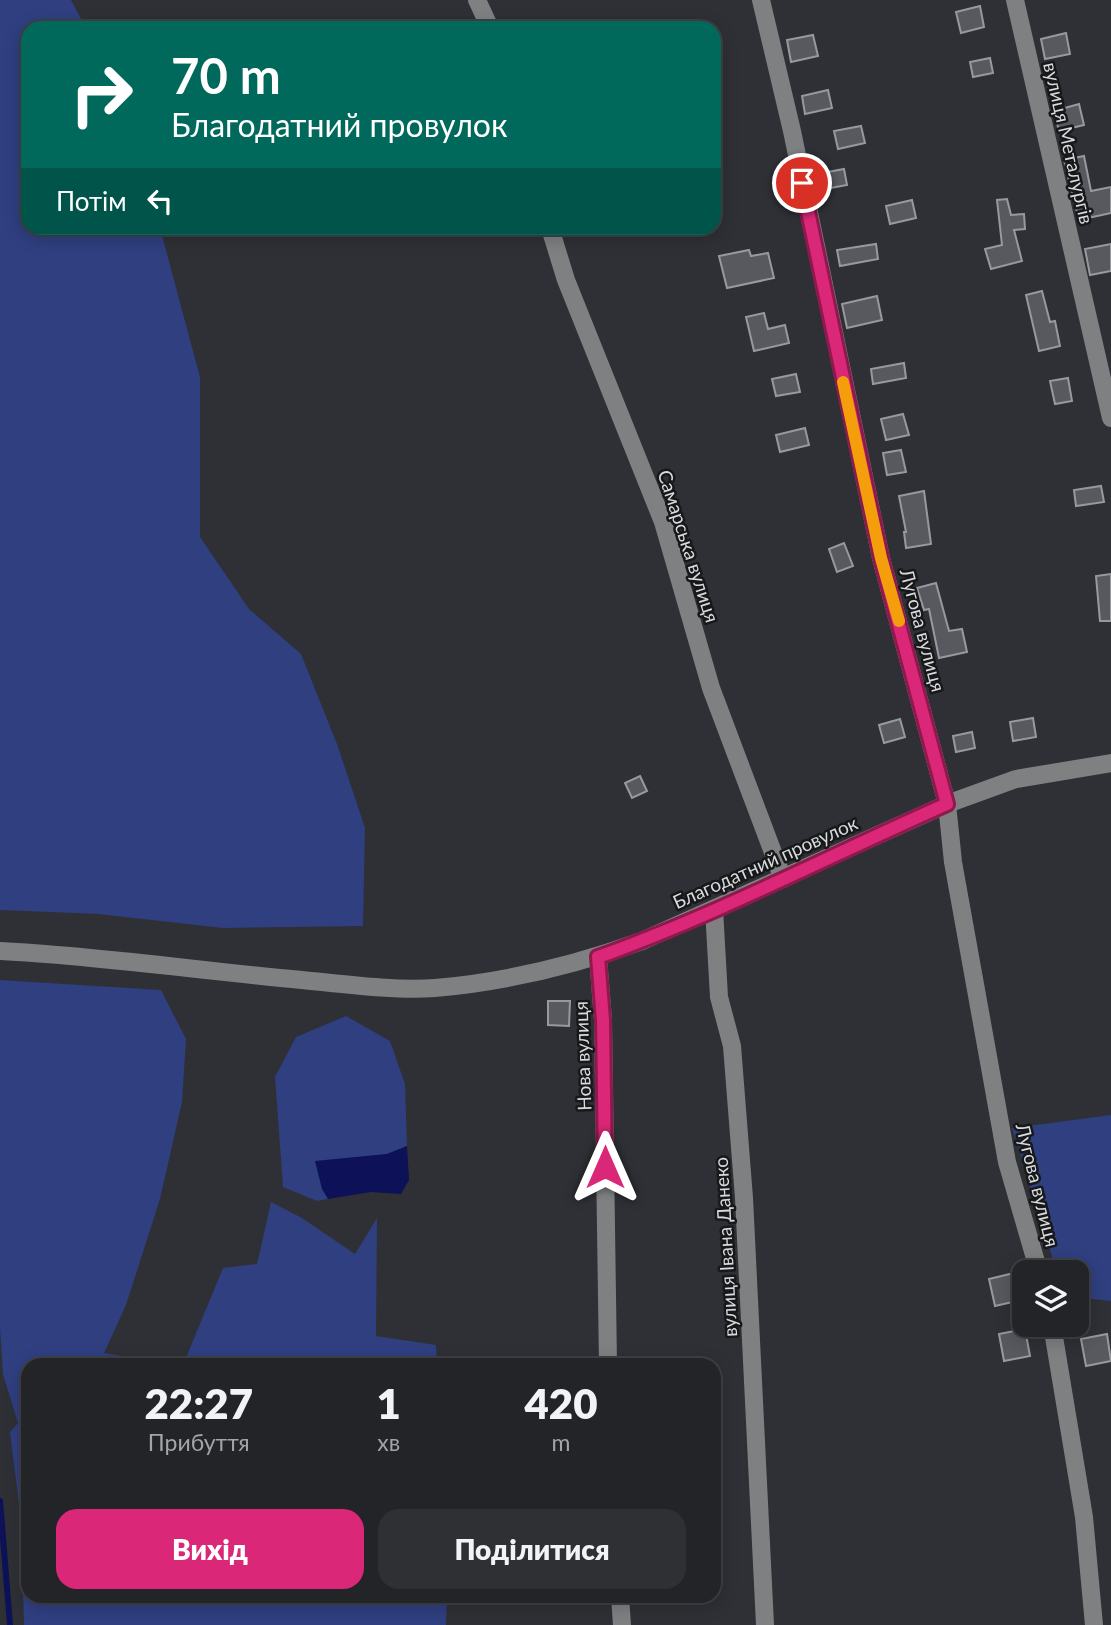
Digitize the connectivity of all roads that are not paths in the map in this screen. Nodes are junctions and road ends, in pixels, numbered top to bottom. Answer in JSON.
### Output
{"nodes":[{"id":1,"x":477,"y":0,"type":"edge"},
{"id":2,"x":761,"y":0,"type":"edge"},
{"id":3,"x":1015,"y":0,"type":"edge"},
{"id":4,"x":487,"y":21,"type":"edge"},
{"id":5,"x":552,"y":235,"type":"edge"},
{"id":6,"x":1111,"y":418,"type":"edge"},
{"id":7,"x":1111,"y":763,"type":"edge"},
{"id":8,"x":947,"y":804,"type":"junction"},
{"id":9,"x":783,"y":879,"type":"junction"},
{"id":10,"x":714,"y":909,"type":"junction"},
{"id":11,"x":0,"y":951,"type":"edge"},
{"id":12,"x":598,"y":957,"type":"junction"},
{"id":13,"x":1036,"y":1260,"type":"edge"},
{"id":14,"x":1054,"y":1337,"type":"edge"},
{"id":15,"x":608,"y":1358,"type":"edge"},
{"id":16,"x":620,"y":1603,"type":"edge"},
{"id":17,"x":622,"y":1625,"type":"edge"},
{"id":18,"x":765,"y":1625,"type":"edge"},
{"id":19,"x":1094,"y":1625,"type":"edge"}],
"edges":[{"from":1,"to":4,"type":"street"},
{"from":2,"to":8,"type":"street","name":"Лугова вулиця"},
{"from":3,"to":6,"type":"street","name":"вулиця Металургів"},
{"from":5,"to":9,"type":"street","name":"Самарська вулиця"},
{"from":7,"to":8,"type":"street","name":"Благодатний провулок"},
{"from":8,"to":9,"type":"street","name":"Благодатний провулок"},
{"from":8,"to":13,"type":"street","name":"Лугова вулиця"},
{"from":9,"to":10,"type":"street","name":"Благодатний провулок"},
{"from":10,"to":12,"type":"street","name":"Благодатний провулок"},
{"from":10,"to":18,"type":"street","name":"вулиця Івана Данеко"},
{"from":11,"to":12,"type":"street","name":"Благодатний провулок"},
{"from":12,"to":15,"type":"street","name":"Нова вулиця"},
{"from":14,"to":19,"type":"street"},
{"from":16,"to":17,"type":"street"}]}
